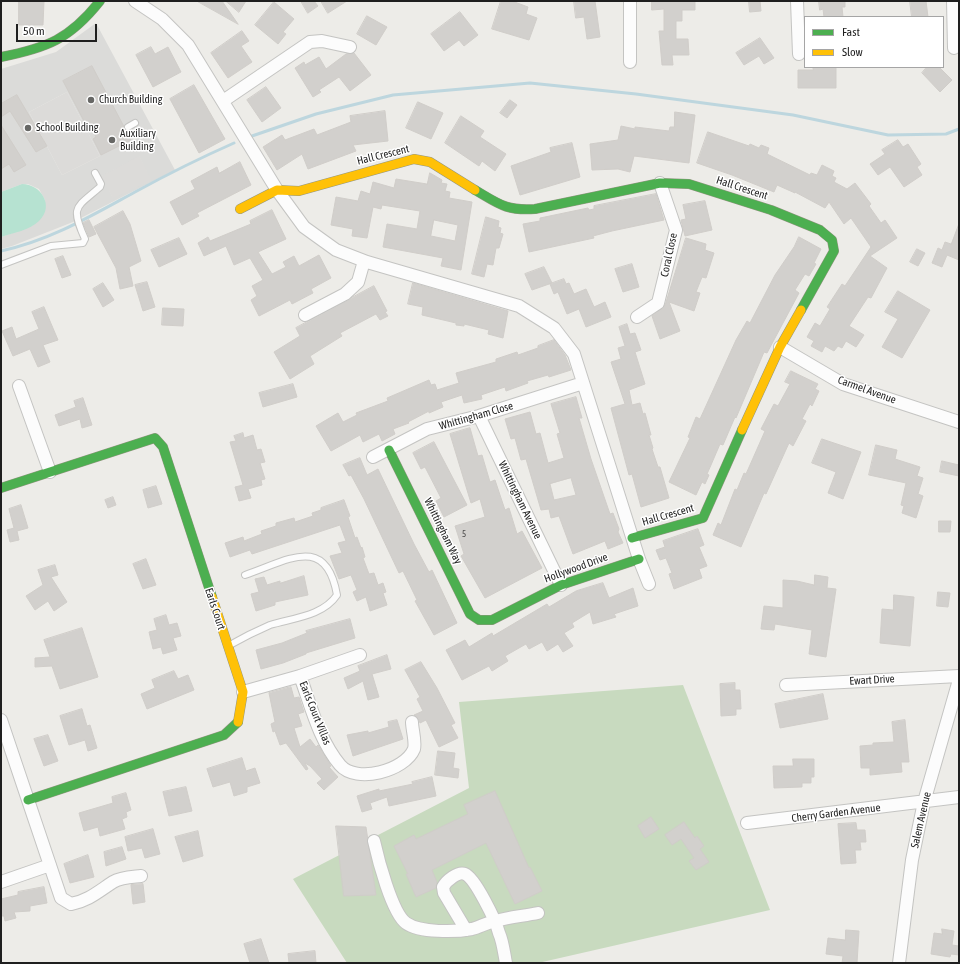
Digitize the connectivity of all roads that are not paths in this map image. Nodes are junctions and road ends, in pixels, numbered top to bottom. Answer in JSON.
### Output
{"nodes":[{"id":1,"x":100,"y":1,"type":"edge"},
{"id":2,"x":135,"y":1,"type":"edge"},
{"id":3,"x":630,"y":1,"type":"edge"},
{"id":4,"x":797,"y":1,"type":"edge"},
{"id":5,"x":953,"y":1,"type":"edge"},
{"id":6,"x":350,"y":47,"type":"dead end"},
{"id":7,"x":954,"y":48,"type":"dead end"},
{"id":8,"x":799,"y":54,"type":"dead end"},
{"id":9,"x":1,"y":58,"type":"edge"},
{"id":10,"x":630,"y":62,"type":"dead end"},
{"id":11,"x":223,"y":101,"type":"junction"},
{"id":12,"x":135,"y":123,"type":"dead end"},
{"id":13,"x":128,"y":127,"type":"dead end"},
{"id":14,"x":95,"y":173,"type":"dead end"},
{"id":15,"x":660,"y":183,"type":"junction"},
{"id":16,"x":277,"y":190,"type":"junction"},
{"id":17,"x":240,"y":209,"type":"dead end"},
{"id":18,"x":364,"y":261,"type":"junction"},
{"id":19,"x":1,"y":265,"type":"edge"},
{"id":20,"x":305,"y":315,"type":"dead end"},
{"id":21,"x":637,"y":317,"type":"dead end"},
{"id":22,"x":780,"y":347,"type":"junction"},
{"id":23,"x":583,"y":383,"type":"junction"},
{"id":24,"x":19,"y":386,"type":"dead end"},
{"id":25,"x":479,"y":416,"type":"junction"},
{"id":26,"x":959,"y":422,"type":"edge"},
{"id":27,"x":389,"y":450,"type":"junction"},
{"id":28,"x":373,"y":457,"type":"dead end"},
{"id":29,"x":50,"y":472,"type":"junction"},
{"id":30,"x":1,"y":488,"type":"edge"},
{"id":31,"x":632,"y":538,"type":"junction"},
{"id":32,"x":639,"y":559,"type":"junction"},
{"id":33,"x":245,"y":575,"type":"dead end"},
{"id":34,"x":561,"y":584,"type":"junction"},
{"id":35,"x":649,"y":584,"type":"dead end"},
{"id":36,"x":479,"y":620,"type":"joint"},
{"id":37,"x":226,"y":647,"type":"junction"},
{"id":38,"x":360,"y":655,"type":"dead end"},
{"id":39,"x":300,"y":676,"type":"junction"},
{"id":40,"x":959,"y":676,"type":"edge"},
{"id":41,"x":959,"y":680,"type":"edge"},
{"id":42,"x":786,"y":685,"type":"dead end"},
{"id":43,"x":243,"y":692,"type":"junction"},
{"id":44,"x":1,"y":720,"type":"edge"},
{"id":45,"x":412,"y":722,"type":"dead end"},
{"id":46,"x":959,"y":797,"type":"edge"},
{"id":47,"x":28,"y":800,"type":"junction"},
{"id":48,"x":924,"y":802,"type":"junction"},
{"id":49,"x":747,"y":823,"type":"dead end"},
{"id":50,"x":374,"y":841,"type":"dead end"},
{"id":51,"x":50,"y":865,"type":"junction"},
{"id":52,"x":141,"y":876,"type":"dead end"},
{"id":53,"x":1,"y":882,"type":"edge"},
{"id":54,"x":538,"y":913,"type":"dead end"},
{"id":55,"x":495,"y":921,"type":"junction"},
{"id":56,"x":466,"y":930,"type":"junction"},
{"id":57,"x":506,"y":963,"type":"edge"},
{"id":58,"x":899,"y":963,"type":"edge"}],
"edges":[{"from":1,"to":9,"type":"street"},
{"from":2,"to":11,"type":"street"},
{"from":3,"to":10,"type":"street"},
{"from":4,"to":8,"type":"street"},
{"from":5,"to":7,"type":"street"},
{"from":6,"to":11,"type":"street"},
{"from":11,"to":16,"type":"street"},
{"from":12,"to":13,"type":"lane"},
{"from":14,"to":19,"type":"lane"},
{"from":15,"to":16,"type":"street","name":"Hall Crescent"},
{"from":15,"to":21,"type":"street","name":"Coral Close"},
{"from":15,"to":22,"type":"street","name":"Hall Crescent"},
{"from":16,"to":17,"type":"street"},
{"from":16,"to":18,"type":"street"},
{"from":18,"to":20,"type":"street"},
{"from":18,"to":23,"type":"street"},
{"from":22,"to":26,"type":"street","name":"Carmel Avenue"},
{"from":22,"to":31,"type":"street","name":"Hall Crescent"},
{"from":23,"to":25,"type":"street","name":"Whittingham Close"},
{"from":23,"to":31,"type":"street"},
{"from":24,"to":29,"type":"street"},
{"from":25,"to":27,"type":"street","name":"Whittingham Close"},
{"from":25,"to":34,"type":"street","name":"Whittingham Avenue"},
{"from":27,"to":28,"type":"street","name":"Whittingham Close"},
{"from":27,"to":36,"type":"street","name":"Whittingham Way"},
{"from":29,"to":30,"type":"street","name":"Earls Court"},
{"from":29,"to":37,"type":"street","name":"Earls Court"},
{"from":31,"to":32,"type":"street"},
{"from":32,"to":34,"type":"street","name":"Hollywood Drive"},
{"from":32,"to":35,"type":"street"},
{"from":33,"to":37,"type":"lane"},
{"from":34,"to":36,"type":"street","name":"Hollywood Drive"},
{"from":37,"to":43,"type":"street","name":"Earls Court"},
{"from":38,"to":39,"type":"street"},
{"from":39,"to":43,"type":"street","name":"Earls Court Villas"},
{"from":39,"to":45,"type":"street","name":"Earls Court Villas"},
{"from":40,"to":42,"type":"street","name":"Ewart Drive"},
{"from":41,"to":48,"type":"street","name":"Salem Avenue"},
{"from":43,"to":47,"type":"street","name":"Earls Court"},
{"from":44,"to":47,"type":"street"},
{"from":46,"to":48,"type":"street","name":"Cherry Garden Avenue"},
{"from":47,"to":51,"type":"street"},
{"from":48,"to":49,"type":"street","name":"Cherry Garden Avenue"},
{"from":48,"to":58,"type":"street","name":"Salem Avenue"},
{"from":50,"to":56,"type":"street"},
{"from":51,"to":52,"type":"street"},
{"from":51,"to":53,"type":"street"},
{"from":54,"to":55,"type":"street"},
{"from":55,"to":56,"type":"street"},
{"from":55,"to":56,"type":"street"},
{"from":55,"to":57,"type":"street"}]}
